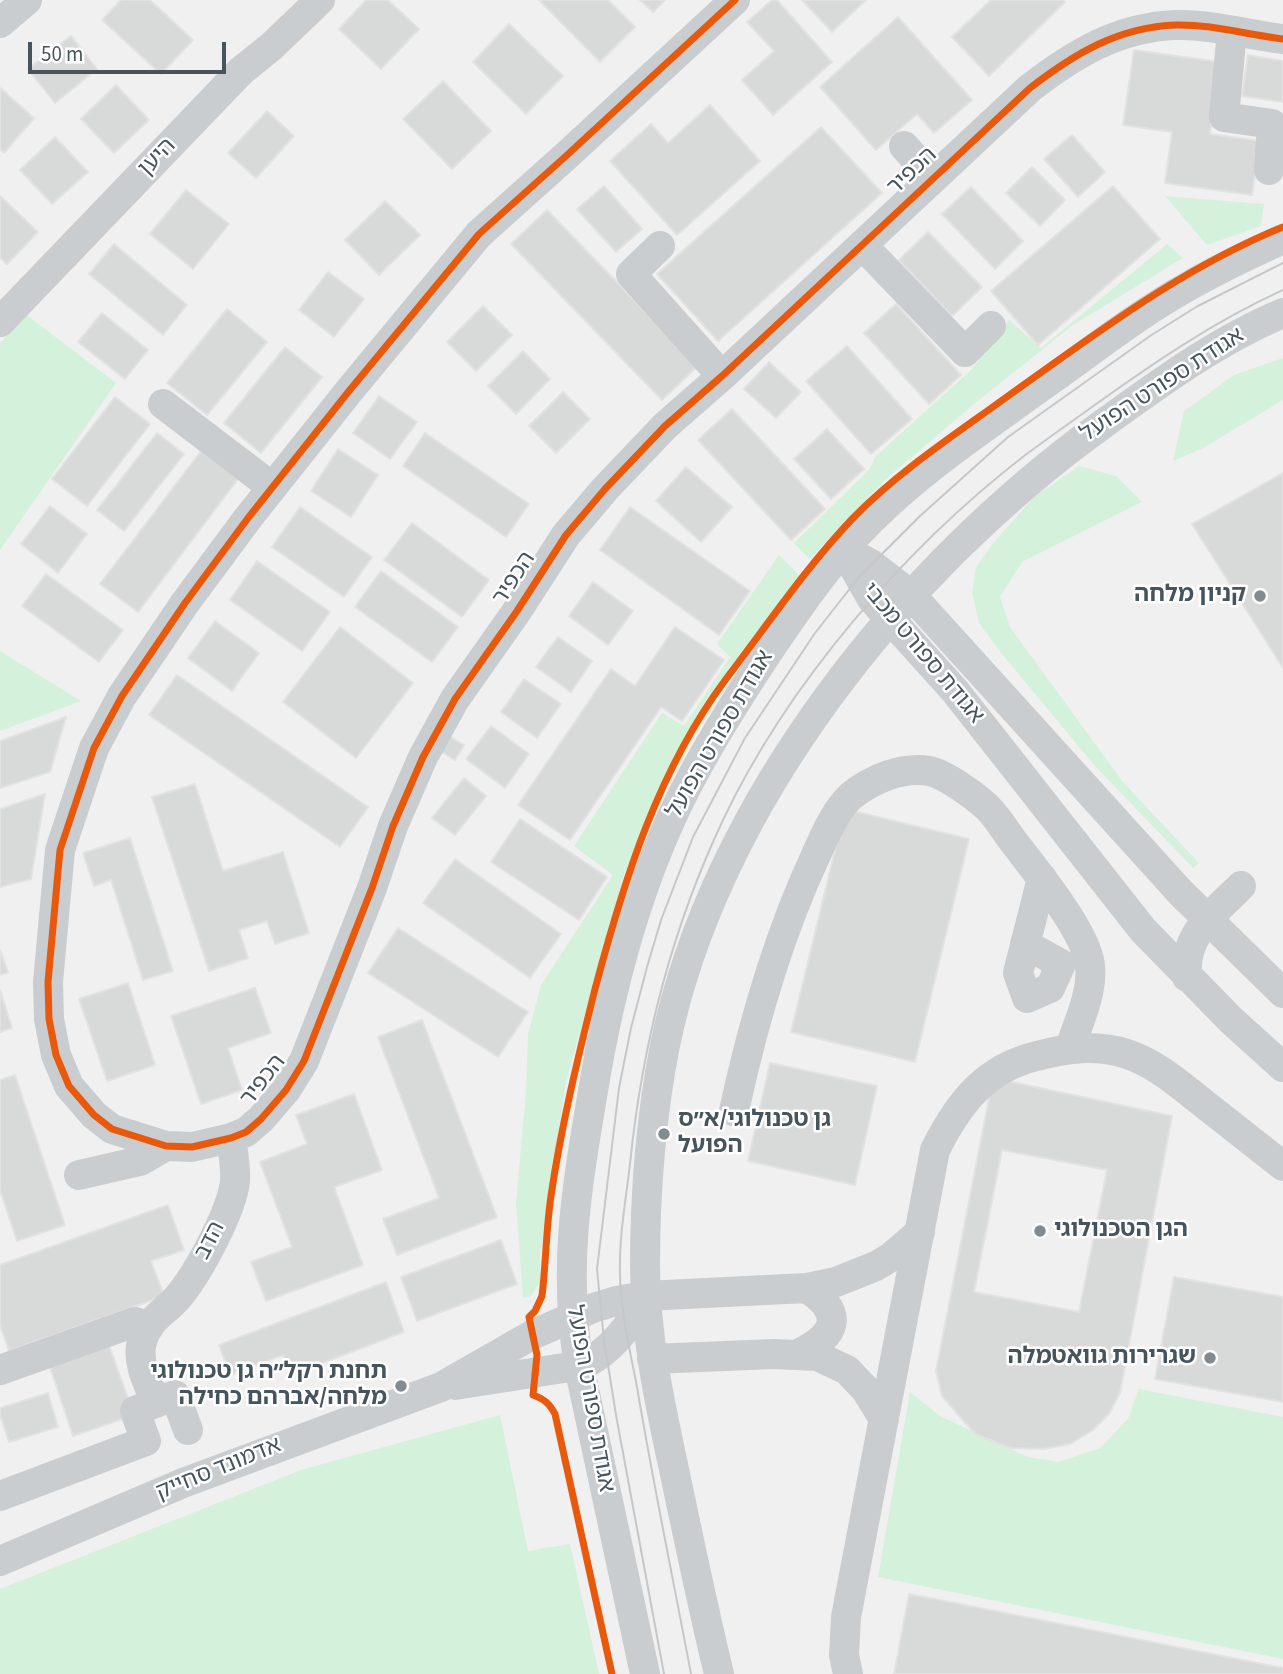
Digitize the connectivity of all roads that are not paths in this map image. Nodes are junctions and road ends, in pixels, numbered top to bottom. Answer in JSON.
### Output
{"nodes":[{"id":1,"x":27,"y":0,"type":"edge"},
{"id":2,"x":320,"y":0,"type":"edge"},
{"id":3,"x":735,"y":0,"type":"edge"},
{"id":4,"x":0,"y":23,"type":"edge"},
{"id":5,"x":1232,"y":32,"type":"junction"},
{"id":6,"x":1283,"y":39,"type":"edge"},
{"id":7,"x":904,"y":146,"type":"dead end"},
{"id":8,"x":1269,"y":170,"type":"dead end"},
{"id":9,"x":933,"y":179,"type":"junction"},
{"id":10,"x":1283,"y":239,"type":"edge"},
{"id":11,"x":660,"y":246,"type":"dead end"},
{"id":12,"x":863,"y":246,"type":"junction"},
{"id":13,"x":1283,"y":313,"type":"edge"},
{"id":14,"x":0,"y":322,"type":"edge"},
{"id":15,"x":991,"y":326,"type":"dead end"},
{"id":16,"x":722,"y":376,"type":"junction"},
{"id":17,"x":163,"y":404,"type":"dead end"},
{"id":18,"x":272,"y":487,"type":"junction"},
{"id":19,"x":843,"y":548,"type":"junction"},
{"id":20,"x":911,"y":595,"type":"junction"},
{"id":21,"x":889,"y":618,"type":"junction"},
{"id":22,"x":1042,"y":878,"type":"junction"},
{"id":23,"x":1241,"y":886,"type":"dead end"},
{"id":24,"x":1208,"y":921,"type":"junction"},
{"id":25,"x":1026,"y":944,"type":"dead end"},
{"id":26,"x":1188,"y":977,"type":"junction"},
{"id":27,"x":1283,"y":993,"type":"edge"},
{"id":28,"x":1070,"y":1048,"type":"junction"},
{"id":29,"x":1283,"y":1066,"type":"edge"},
{"id":30,"x":734,"y":1111,"type":"dead end"},
{"id":31,"x":231,"y":1138,"type":"junction"},
{"id":32,"x":166,"y":1146,"type":"junction"},
{"id":33,"x":1283,"y":1166,"type":"edge"},
{"id":34,"x":79,"y":1175,"type":"dead end"},
{"id":35,"x":920,"y":1232,"type":"junction"},
{"id":36,"x":807,"y":1288,"type":"junction"},
{"id":37,"x":645,"y":1296,"type":"junction"},
{"id":38,"x":572,"y":1317,"type":"junction"},
{"id":39,"x":149,"y":1327,"type":"junction"},
{"id":40,"x":798,"y":1354,"type":"junction"},
{"id":41,"x":652,"y":1359,"type":"junction"},
{"id":42,"x":579,"y":1366,"type":"junction"},
{"id":43,"x":0,"y":1370,"type":"edge"},
{"id":44,"x":441,"y":1387,"type":"junction"},
{"id":45,"x":156,"y":1403,"type":"junction"},
{"id":46,"x":884,"y":1419,"type":"junction"},
{"id":47,"x":188,"y":1430,"type":"dead end"},
{"id":48,"x":0,"y":1496,"type":"edge"},
{"id":49,"x":0,"y":1561,"type":"edge"},
{"id":50,"x":645,"y":1674,"type":"edge"},
{"id":51,"x":719,"y":1674,"type":"edge"},
{"id":52,"x":848,"y":1674,"type":"edge"}],
"edges":[{"from":1,"to":4,"type":"street"},
{"from":2,"to":14,"type":"street","name":"היען"},
{"from":3,"to":18,"type":"street","name":"הכפיר"},
{"from":5,"to":6,"type":"street","name":"הכפיר"},
{"from":5,"to":8,"type":"street"},
{"from":5,"to":9,"type":"street","name":"הכפיר"},
{"from":7,"to":9,"type":"street"},
{"from":9,"to":12,"type":"street","name":"הכפיר"},
{"from":10,"to":19,"type":"street","name":"אגודת ספורט הפועל"},
{"from":11,"to":16,"type":"street"},
{"from":12,"to":15,"type":"street"},
{"from":12,"to":16,"type":"street","name":"הכפיר"},
{"from":13,"to":20,"type":"street","name":"אגודת ספורט הפועל"},
{"from":16,"to":31,"type":"street","name":"הכפיר"},
{"from":17,"to":18,"type":"street"},
{"from":18,"to":32,"type":"street","name":"הכפיר"},
{"from":19,"to":20,"type":"street","name":"אגודת ספורט מכבי"},
{"from":19,"to":21,"type":"street","name":"אגודת ספורט מכבי"},
{"from":19,"to":38,"type":"street","name":"אגודת ספורט הפועל"},
{"from":20,"to":21,"type":"street","name":"אגודת ספורט הפועל"},
{"from":20,"to":24,"type":"street","name":"אגודת ספורט מכבי"},
{"from":21,"to":26,"type":"street","name":"אגודת ספורט מכבי"},
{"from":21,"to":37,"type":"street","name":"אגודת ספורט הפועל"},
{"from":22,"to":25,"type":"street"},
{"from":22,"to":28,"type":"street"},
{"from":22,"to":30,"type":"street"},
{"from":23,"to":24,"type":"street"},
{"from":24,"to":26,"type":"street"},
{"from":24,"to":27,"type":"street","name":"אגודת ספורט מכבי"},
{"from":26,"to":29,"type":"street","name":"אגודת ספורט מכבי"},
{"from":28,"to":33,"type":"street"},
{"from":28,"to":35,"type":"street"},
{"from":31,"to":32,"type":"street","name":"הכפיר"},
{"from":31,"to":39,"type":"street","name":"הדב"},
{"from":32,"to":34,"type":"street"},
{"from":35,"to":36,"type":"street"},
{"from":35,"to":46,"type":"street"},
{"from":36,"to":37,"type":"street"},
{"from":36,"to":40,"type":"street"},
{"from":37,"to":38,"type":"street","name":"אדמונד סחייק"},
{"from":37,"to":41,"type":"street","name":"אגודת ספורט הפועל"},
{"from":37,"to":42,"type":"street","name":"אדמונד סחייק"},
{"from":38,"to":42,"type":"street","name":"אגודת ספורט הפועל"},
{"from":38,"to":44,"type":"street","name":"אדמונד סחייק"},
{"from":39,"to":43,"type":"street"},
{"from":39,"to":45,"type":"street"},
{"from":40,"to":41,"type":"street"},
{"from":40,"to":46,"type":"street"},
{"from":41,"to":51,"type":"street","name":"אגודת ספורט הפועל"},
{"from":42,"to":44,"type":"street","name":"אדמונד סחייק"},
{"from":42,"to":50,"type":"street","name":"אגודת ספורט הפועל"},
{"from":44,"to":49,"type":"street","name":"אדמונד סחייק"},
{"from":45,"to":47,"type":"street"},
{"from":45,"to":48,"type":"street"},
{"from":46,"to":52,"type":"street"}]}
